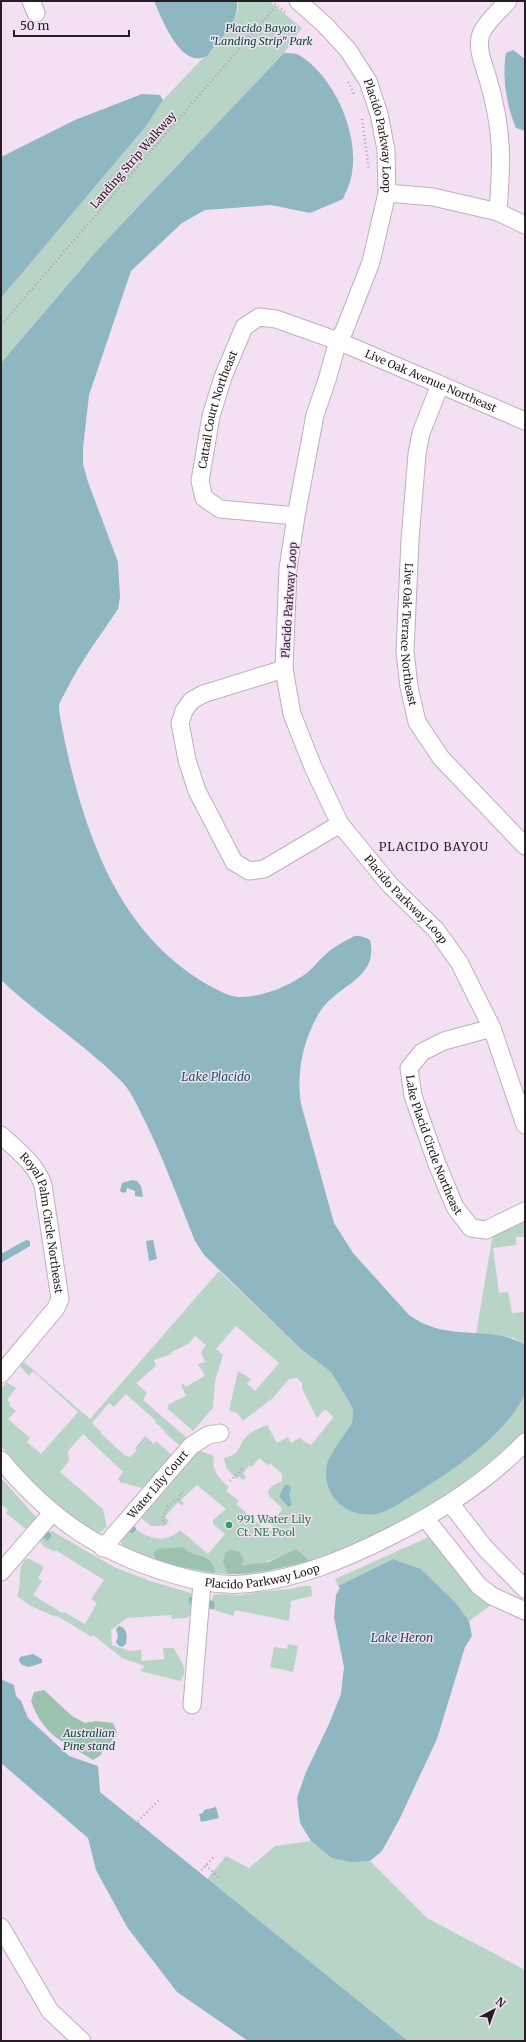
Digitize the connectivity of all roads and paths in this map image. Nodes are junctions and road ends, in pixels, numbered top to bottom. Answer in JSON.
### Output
{"nodes":[{"id":1,"x":272,"y":1,"type":"edge"},
{"id":2,"x":298,"y":1,"type":"edge"},
{"id":3,"x":508,"y":1,"type":"edge"},
{"id":4,"x":277,"y":5,"type":"junction"},
{"id":5,"x":288,"y":15,"type":"dead end"},
{"id":6,"x":346,"y":79,"type":"dead end"},
{"id":7,"x":358,"y":103,"type":"dead end"},
{"id":8,"x":362,"y":116,"type":"dead end"},
{"id":9,"x":387,"y":189,"type":"junction"},
{"id":10,"x":498,"y":212,"type":"junction"},
{"id":11,"x":525,"y":224,"type":"edge"},
{"id":12,"x":1,"y":325,"type":"edge"},
{"id":13,"x":338,"y":341,"type":"junction"},
{"id":14,"x":440,"y":385,"type":"junction"},
{"id":15,"x":525,"y":421,"type":"edge"},
{"id":16,"x":296,"y":516,"type":"junction"},
{"id":17,"x":284,"y":669,"type":"junction"},
{"id":18,"x":340,"y":824,"type":"junction"},
{"id":19,"x":525,"y":846,"type":"edge"},
{"id":20,"x":492,"y":1028,"type":"junction"},
{"id":21,"x":525,"y":1125,"type":"edge"},
{"id":22,"x":1,"y":1135,"type":"edge"},
{"id":23,"x":525,"y":1211,"type":"edge"},
{"id":24,"x":1,"y":1374,"type":"edge"},
{"id":25,"x":220,"y":1433,"type":"dead end"},
{"id":26,"x":525,"y":1442,"type":"edge"},
{"id":27,"x":1,"y":1460,"type":"edge"},
{"id":28,"x":244,"y":1467,"type":"dead end"},
{"id":29,"x":230,"y":1481,"type":"dead end"},
{"id":30,"x":184,"y":1496,"type":"dead end"},
{"id":31,"x":450,"y":1503,"type":"junction"},
{"id":32,"x":52,"y":1513,"type":"junction"},
{"id":33,"x":426,"y":1519,"type":"junction"},
{"id":34,"x":166,"y":1524,"type":"dead end"},
{"id":35,"x":103,"y":1548,"type":"junction"},
{"id":36,"x":1,"y":1572,"type":"edge"},
{"id":37,"x":202,"y":1583,"type":"junction"},
{"id":38,"x":525,"y":1589,"type":"edge"},
{"id":39,"x":525,"y":1612,"type":"edge"},
{"id":40,"x":192,"y":1705,"type":"dead end"},
{"id":41,"x":160,"y":1799,"type":"dead end"},
{"id":42,"x":144,"y":1830,"type":"dead end"},
{"id":43,"x":214,"y":1857,"type":"dead end"},
{"id":44,"x":206,"y":1865,"type":"junction"},
{"id":45,"x":196,"y":1876,"type":"dead end"},
{"id":46,"x":218,"y":1877,"type":"dead end"},
{"id":47,"x":1,"y":1927,"type":"edge"},
{"id":48,"x":82,"y":2041,"type":"edge"}],
"edges":[{"from":1,"to":4,"type":"path"},
{"from":2,"to":9,"type":"street","name":"Placido Parkway Loop"},
{"from":3,"to":10,"type":"street"},
{"from":4,"to":5,"type":"path"},
{"from":4,"to":12,"type":"path","name":"Landing Strip Walkway"},
{"from":6,"to":7,"type":"path"},
{"from":8,"to":9,"type":"path"},
{"from":9,"to":10,"type":"street"},
{"from":9,"to":13,"type":"street","name":"Placido Parkway Loop"},
{"from":10,"to":11,"type":"street"},
{"from":13,"to":14,"type":"street","name":"Live Oak Avenue Northeast"},
{"from":13,"to":16,"type":"street","name":"Placido Parkway Loop"},
{"from":13,"to":16,"type":"street","name":"Cattail Court Northeast"},
{"from":14,"to":15,"type":"street","name":"Live Oak Avenue Northeast"},
{"from":14,"to":19,"type":"street","name":"Live Oak Terrace Northeast"},
{"from":16,"to":17,"type":"street","name":"Placido Parkway Loop"},
{"from":17,"to":18,"type":"street","name":"Placido Parkway Loop"},
{"from":17,"to":18,"type":"street"},
{"from":18,"to":20,"type":"street","name":"Placido Parkway Loop"},
{"from":20,"to":21,"type":"street","name":"Placido Parkway Loop"},
{"from":20,"to":23,"type":"street","name":"Lake Placid Circle Northeast"},
{"from":22,"to":24,"type":"street","name":"Royal Palm Circle Northeast"},
{"from":25,"to":35,"type":"street","name":"Water Lily Court"},
{"from":26,"to":31,"type":"street","name":"Placido Parkway Loop"},
{"from":27,"to":32,"type":"street","name":"Placido Parkway Loop"},
{"from":28,"to":29,"type":"path"},
{"from":30,"to":34,"type":"path"},
{"from":31,"to":33,"type":"street","name":"Placido Parkway Loop"},
{"from":31,"to":38,"type":"street"},
{"from":32,"to":35,"type":"street","name":"Placido Parkway Loop"},
{"from":32,"to":36,"type":"street"},
{"from":33,"to":37,"type":"street","name":"Placido Parkway Loop"},
{"from":33,"to":39,"type":"street"},
{"from":35,"to":37,"type":"street","name":"Placido Parkway Loop"},
{"from":37,"to":40,"type":"street"},
{"from":41,"to":42,"type":"path"},
{"from":43,"to":44,"type":"path"},
{"from":44,"to":45,"type":"path"},
{"from":44,"to":46,"type":"path"},
{"from":47,"to":48,"type":"street"}]}
